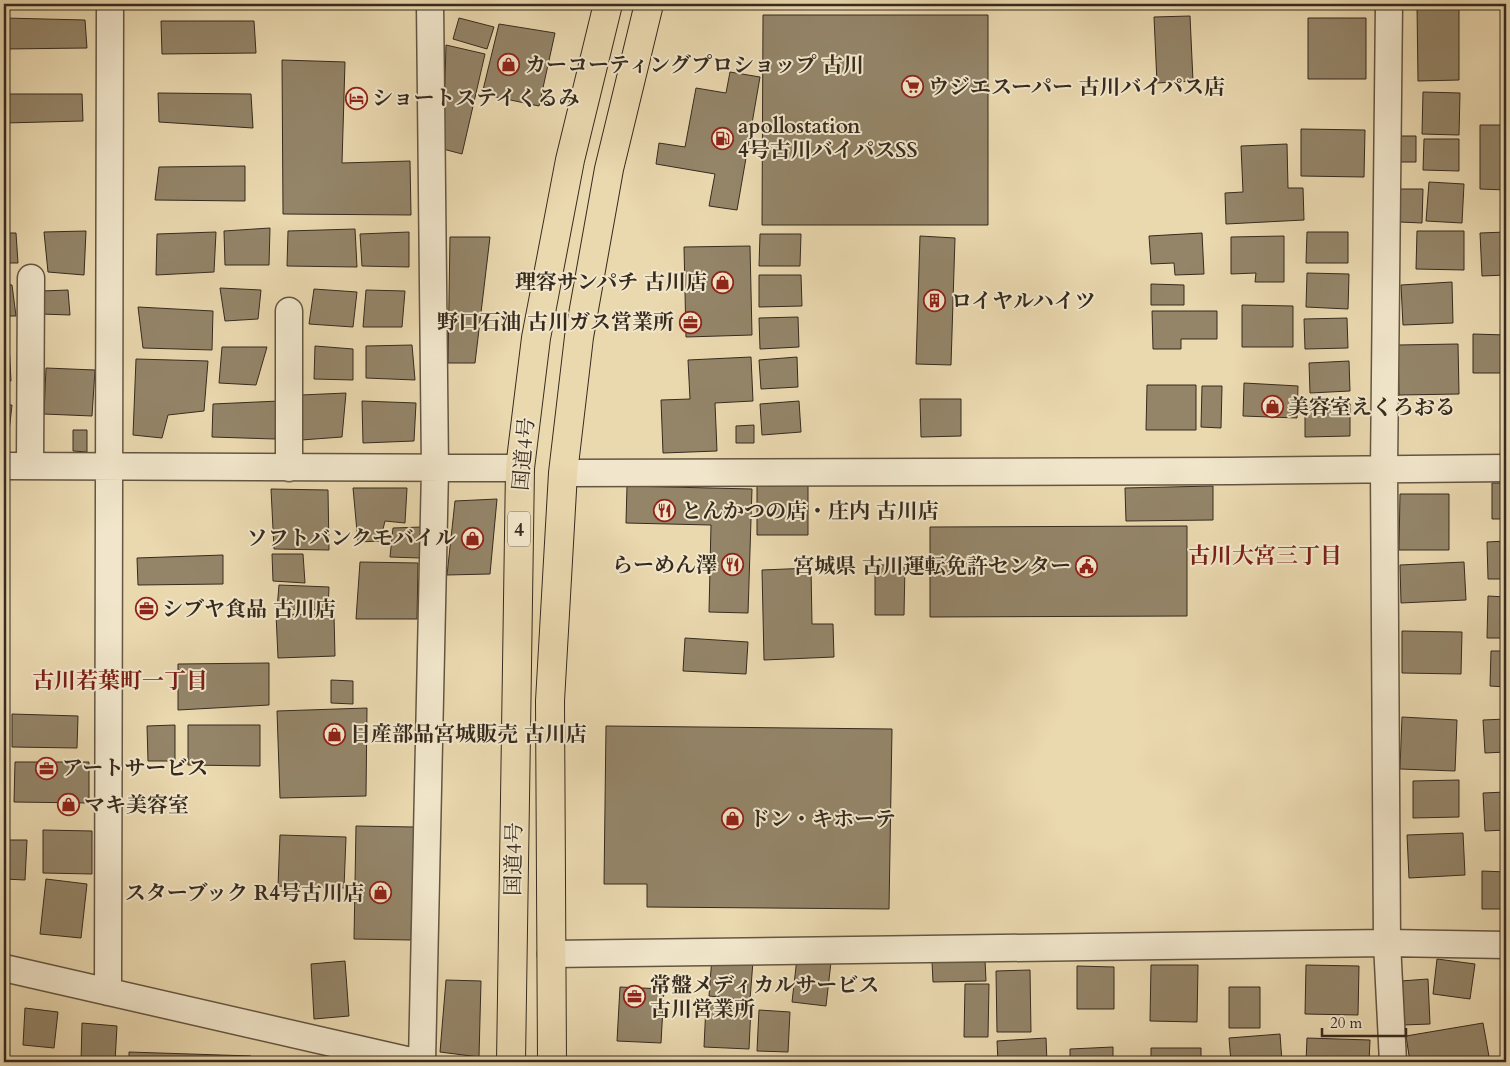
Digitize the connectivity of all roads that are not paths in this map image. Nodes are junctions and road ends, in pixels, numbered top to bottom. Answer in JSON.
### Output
{"nodes":[{"id":1,"x":110,"y":4,"type":"edge"},
{"id":2,"x":430,"y":4,"type":"edge"},
{"id":3,"x":608,"y":4,"type":"edge"},
{"id":4,"x":649,"y":4,"type":"edge"},
{"id":5,"x":1389,"y":4,"type":"edge"},
{"id":6,"x":31,"y":278,"type":"dead end"},
{"id":7,"x":289,"y":311,"type":"dead end"},
{"id":8,"x":4,"y":466,"type":"edge"},
{"id":9,"x":30,"y":466,"type":"junction"},
{"id":10,"x":109,"y":468,"type":"junction"},
{"id":11,"x":289,"y":468,"type":"junction"},
{"id":12,"x":520,"y":468,"type":"junction"},
{"id":13,"x":1506,"y":468,"type":"edge"},
{"id":14,"x":435,"y":469,"type":"junction"},
{"id":15,"x":1384,"y":469,"type":"junction"},
{"id":16,"x":563,"y":473,"type":"junction"},
{"id":17,"x":1387,"y":943,"type":"junction"},
{"id":18,"x":1506,"y":945,"type":"edge"},
{"id":19,"x":551,"y":954,"type":"junction"},
{"id":20,"x":4,"y":968,"type":"edge"},
{"id":21,"x":108,"y":992,"type":"junction"},
{"id":22,"x":415,"y":1062,"type":"edge"},
{"id":23,"x":422,"y":1062,"type":"edge"},
{"id":24,"x":511,"y":1062,"type":"edge"},
{"id":25,"x":552,"y":1062,"type":"edge"},
{"id":26,"x":1393,"y":1062,"type":"edge"}],
"edges":[{"from":1,"to":10,"type":"street"},
{"from":2,"to":14,"type":"street"},
{"from":3,"to":12,"type":"highway","name":"国道4号","number":"4"},
{"from":4,"to":16,"type":"highway","name":"国道4号","number":"4"},
{"from":5,"to":15,"type":"street"},
{"from":6,"to":9,"type":"street"},
{"from":7,"to":11,"type":"street"},
{"from":8,"to":9,"type":"street"},
{"from":9,"to":10,"type":"street"},
{"from":10,"to":11,"type":"street"},
{"from":10,"to":21,"type":"street"},
{"from":11,"to":14,"type":"street"},
{"from":12,"to":14,"type":"street"},
{"from":12,"to":24,"type":"highway","name":"国道4号","number":"4"},
{"from":13,"to":15,"type":"street"},
{"from":14,"to":23,"type":"street"},
{"from":15,"to":16,"type":"street"},
{"from":15,"to":17,"type":"street"},
{"from":16,"to":19,"type":"highway","name":"国道4号","number":"4"},
{"from":17,"to":18,"type":"street"},
{"from":17,"to":19,"type":"street"},
{"from":17,"to":26,"type":"street"},
{"from":19,"to":25,"type":"highway","name":"国道4号","number":"4"},
{"from":20,"to":21,"type":"street"},
{"from":21,"to":22,"type":"street"}]}
